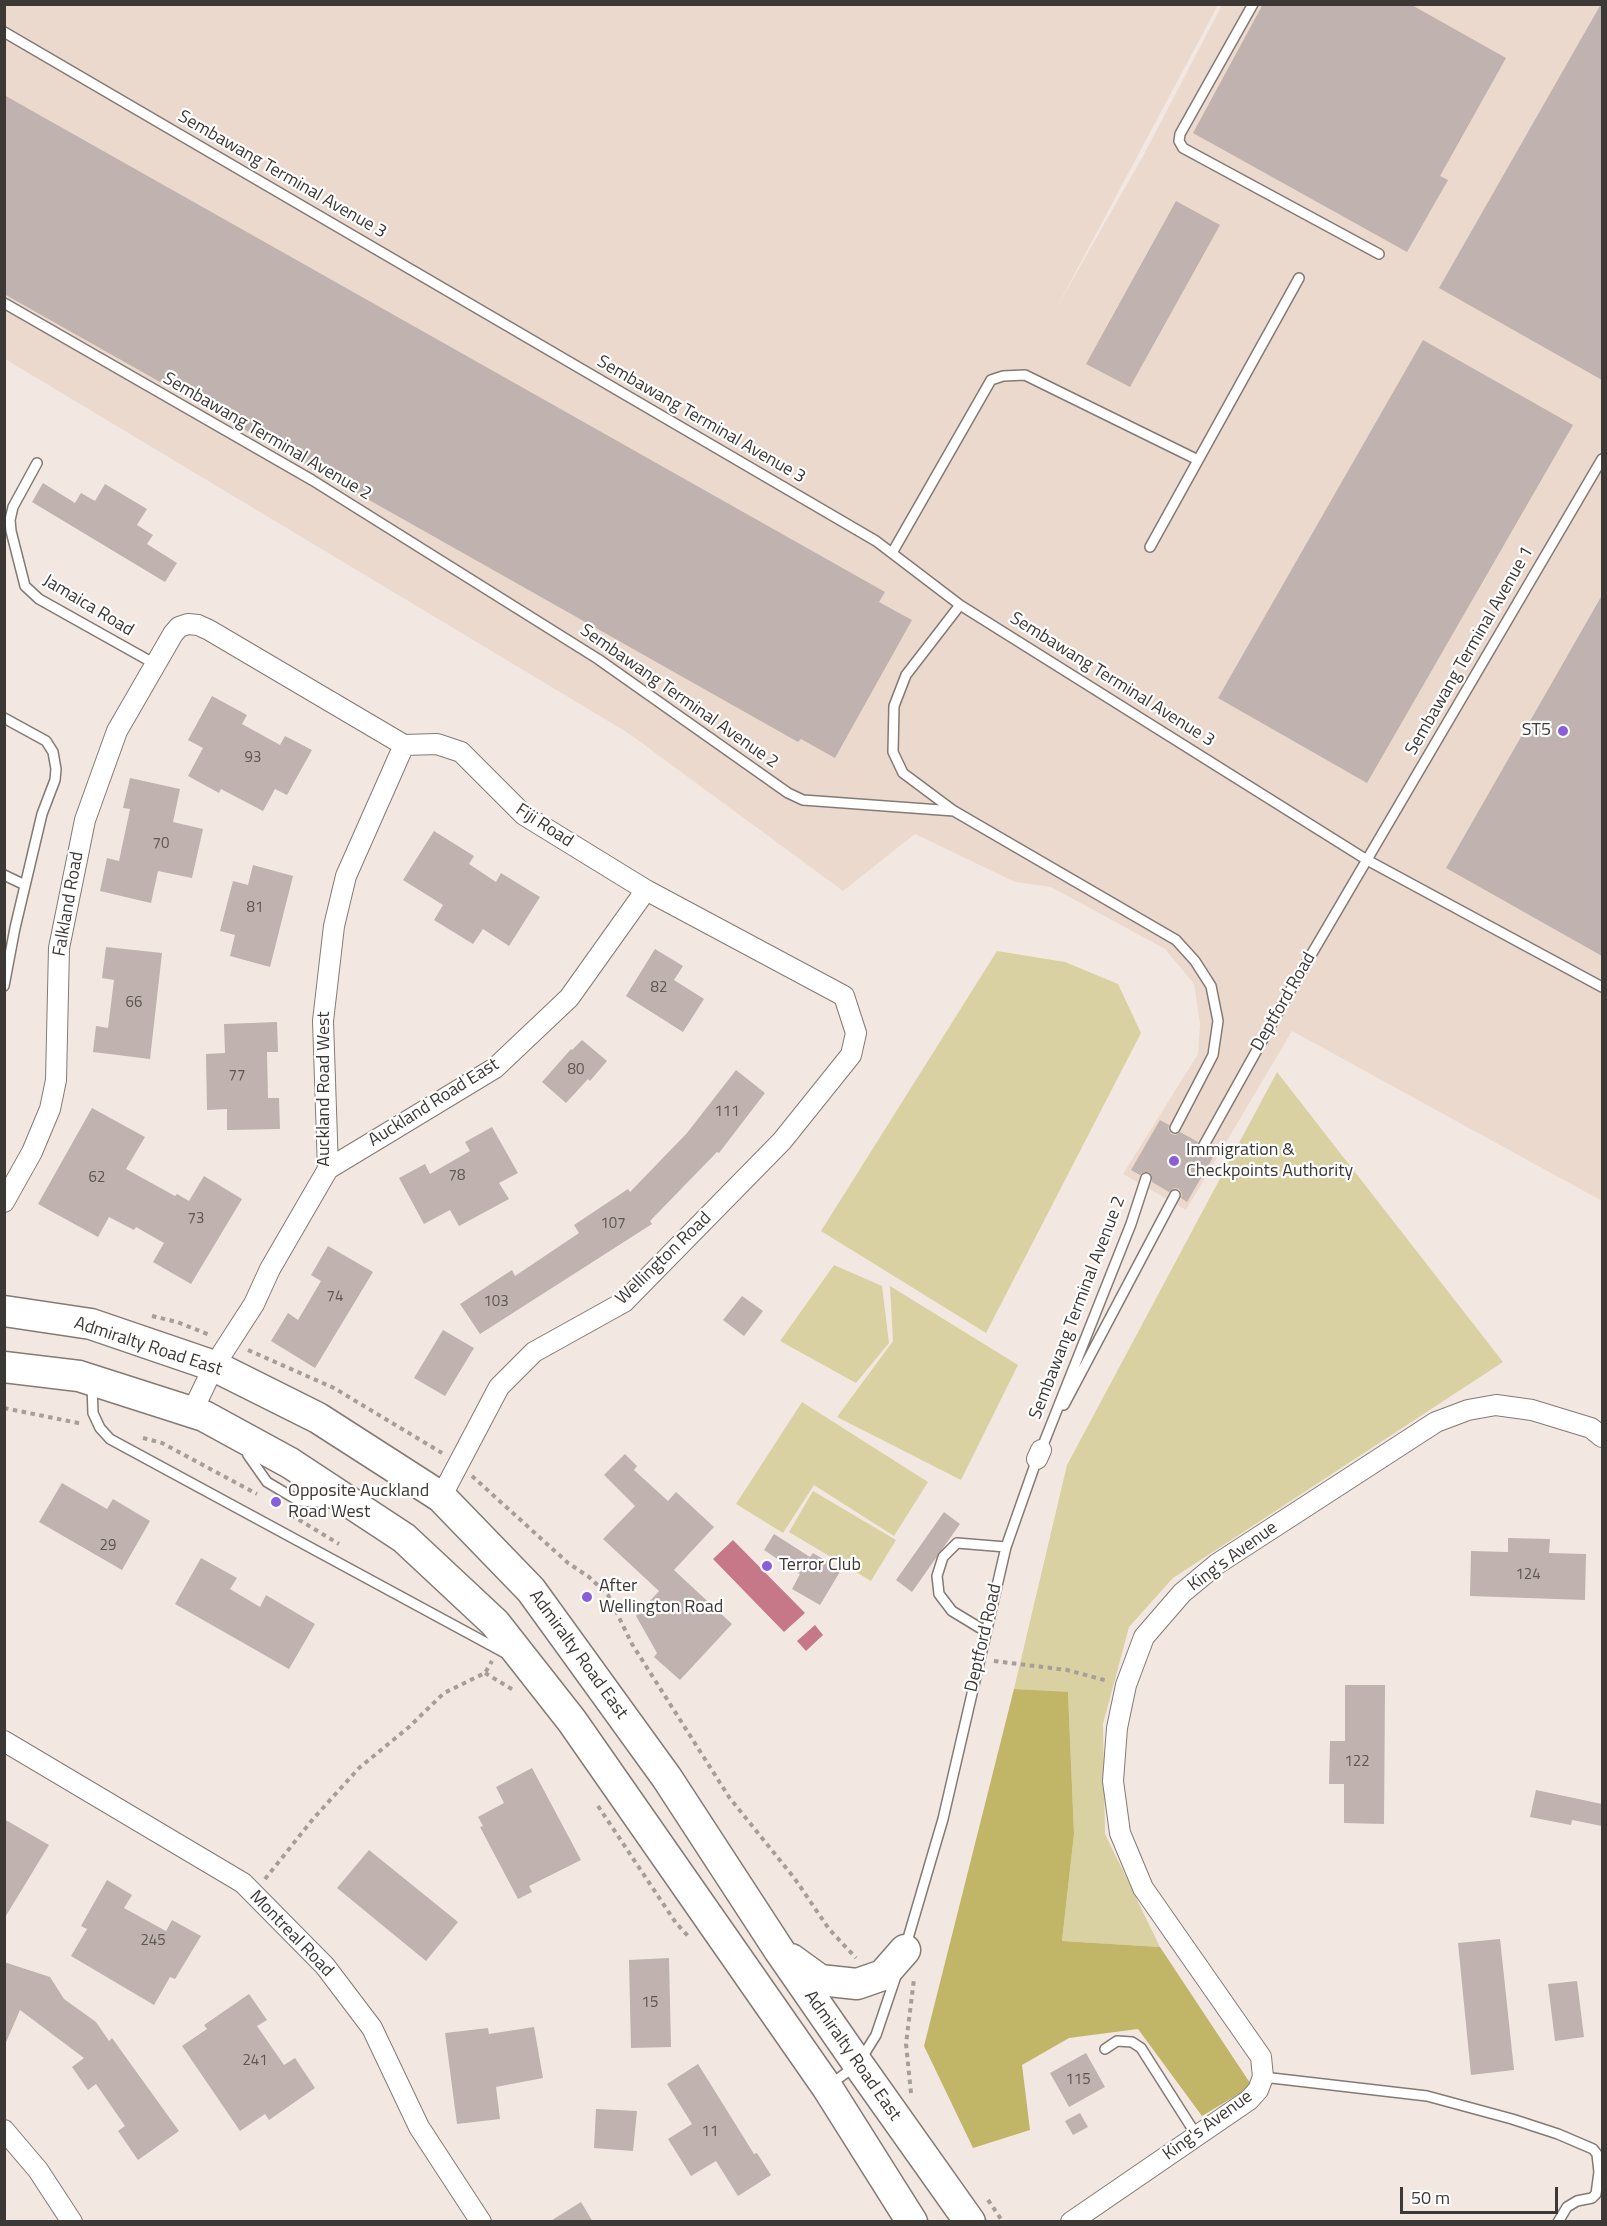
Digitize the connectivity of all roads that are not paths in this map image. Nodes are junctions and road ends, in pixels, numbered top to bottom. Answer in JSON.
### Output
{"nodes":[{"id":1,"x":1253,"y":4,"type":"edge"},
{"id":2,"x":4,"y":33,"type":"edge"},
{"id":3,"x":1379,"y":254,"type":"dead end"},
{"id":4,"x":1299,"y":278,"type":"dead end"},
{"id":5,"x":4,"y":303,"type":"edge"},
{"id":6,"x":1602,"y":459,"type":"edge"},
{"id":7,"x":1198,"y":460,"type":"junction"},
{"id":8,"x":37,"y":463,"type":"dead end"},
{"id":9,"x":1150,"y":548,"type":"dead end"},
{"id":10,"x":892,"y":554,"type":"junction"},
{"id":11,"x":960,"y":604,"type":"junction"},
{"id":12,"x":155,"y":664,"type":"junction"},
{"id":13,"x":4,"y":718,"type":"edge"},
{"id":14,"x":404,"y":745,"type":"junction"},
{"id":15,"x":954,"y":810,"type":"junction"},
{"id":16,"x":1367,"y":860,"type":"junction"},
{"id":17,"x":4,"y":874,"type":"edge"},
{"id":18,"x":25,"y":885,"type":"junction"},
{"id":19,"x":646,"y":890,"type":"junction"},
{"id":20,"x":4,"y":986,"type":"edge"},
{"id":21,"x":1602,"y":987,"type":"edge"},
{"id":22,"x":856,"y":1033,"type":"joint"},
{"id":23,"x":1175,"y":1128,"type":"dead end"},
{"id":24,"x":1204,"y":1145,"type":"dead end"},
{"id":25,"x":328,"y":1169,"type":"junction"},
{"id":26,"x":1146,"y":1178,"type":"dead end"},
{"id":27,"x":1175,"y":1195,"type":"dead end"},
{"id":28,"x":4,"y":1202,"type":"edge"},
{"id":29,"x":4,"y":1311,"type":"edge"},
{"id":30,"x":214,"y":1366,"type":"junction"},
{"id":31,"x":4,"y":1367,"type":"edge"},
{"id":32,"x":91,"y":1380,"type":"junction"},
{"id":33,"x":192,"y":1412,"type":"junction"},
{"id":34,"x":1602,"y":1437,"type":"edge"},
{"id":35,"x":1039,"y":1454,"type":"junction"},
{"id":36,"x":441,"y":1497,"type":"junction"},
{"id":37,"x":1006,"y":1547,"type":"junction"},
{"id":38,"x":985,"y":1631,"type":"junction"},
{"id":39,"x":525,"y":1664,"type":"junction"},
{"id":40,"x":4,"y":1741,"type":"edge"},
{"id":41,"x":779,"y":1950,"type":"junction"},
{"id":42,"x":905,"y":1950,"type":"junction"},
{"id":43,"x":1105,"y":2049,"type":"dead end"},
{"id":44,"x":858,"y":2064,"type":"junction"},
{"id":45,"x":1263,"y":2077,"type":"junction"},
{"id":46,"x":827,"y":2087,"type":"junction"},
{"id":47,"x":4,"y":2130,"type":"edge"},
{"id":48,"x":1197,"y":2136,"type":"junction"},
{"id":49,"x":72,"y":2222,"type":"edge"},
{"id":50,"x":481,"y":2222,"type":"edge"},
{"id":51,"x":912,"y":2222,"type":"edge"},
{"id":52,"x":970,"y":2222,"type":"edge"},
{"id":53,"x":1071,"y":2222,"type":"edge"},
{"id":54,"x":1558,"y":2222,"type":"edge"}],
"edges":[{"from":1,"to":3,"type":"lane"},
{"from":2,"to":10,"type":"lane","name":"Sembawang Terminal Avenue 3"},
{"from":4,"to":7,"type":"lane"},
{"from":5,"to":15,"type":"lane","name":"Sembawang Terminal Avenue 2"},
{"from":6,"to":16,"type":"lane","name":"Sembawang Terminal Avenue 1"},
{"from":7,"to":9,"type":"lane"},
{"from":7,"to":10,"type":"lane"},
{"from":8,"to":12,"type":"lane","name":"Jamaica Road"},
{"from":10,"to":11,"type":"lane","name":"Sembawang Terminal Avenue 3"},
{"from":11,"to":15,"type":"lane"},
{"from":11,"to":16,"type":"lane","name":"Sembawang Terminal Avenue 3"},
{"from":12,"to":14,"type":"street","name":"Falkland Road"},
{"from":12,"to":28,"type":"street","name":"Falkland Road"},
{"from":13,"to":18,"type":"lane"},
{"from":14,"to":19,"type":"street","name":"Fiji Road"},
{"from":14,"to":25,"type":"street","name":"Auckland Road West"},
{"from":15,"to":23,"type":"lane","name":"Sembawang Terminal Avenue 2"},
{"from":16,"to":21,"type":"lane","name":"Sembawang Terminal Avenue 3"},
{"from":16,"to":24,"type":"lane","name":"Deptford Road"},
{"from":17,"to":18,"type":"lane"},
{"from":18,"to":20,"type":"lane"},
{"from":19,"to":22,"type":"street","name":"Fiji Road"},
{"from":19,"to":25,"type":"street","name":"Auckland Road East"},
{"from":22,"to":36,"type":"street","name":"Wellington Road"},
{"from":25,"to":30,"type":"street","name":"Auckland Road West"},
{"from":26,"to":35,"type":"lane","name":"Sembawang Terminal Avenue 2"},
{"from":27,"to":35,"type":"lane","name":"Deptford Road"},
{"from":29,"to":30,"type":"main road","name":"Admiralty Road East"},
{"from":30,"to":33,"type":"street","name":"Auckland Road West"},
{"from":30,"to":36,"type":"main road","name":"Admiralty Road East"},
{"from":31,"to":32,"type":"main road"},
{"from":32,"to":33,"type":"main road"},
{"from":32,"to":39,"type":"lane"},
{"from":33,"to":39,"type":"main road"},
{"from":34,"to":45,"type":"street","name":"King's Avenue"},
{"from":35,"to":37,"type":"lane","name":"Deptford Road"},
{"from":36,"to":41,"type":"main road","name":"Admiralty Road East"},
{"from":37,"to":38,"type":"lane","name":"Deptford Road"},
{"from":37,"to":38,"type":"lane"},
{"from":38,"to":42,"type":"lane","name":"Deptford Road"},
{"from":39,"to":46,"type":"main road"},
{"from":40,"to":50,"type":"street","name":"Montreal Road"},
{"from":41,"to":42,"type":"main road"},
{"from":41,"to":44,"type":"main road","name":"Admiralty Road East"},
{"from":42,"to":44,"type":"lane","name":"Deptford Road"},
{"from":43,"to":48,"type":"lane"},
{"from":44,"to":46,"type":"lane","name":"Deptford Road"},
{"from":44,"to":52,"type":"main road","name":"Admiralty Road East"},
{"from":45,"to":48,"type":"street","name":"King's Avenue"},
{"from":45,"to":54,"type":"lane"},
{"from":46,"to":51,"type":"main road"},
{"from":47,"to":49,"type":"street"},
{"from":48,"to":53,"type":"street","name":"King's Avenue"}]}
